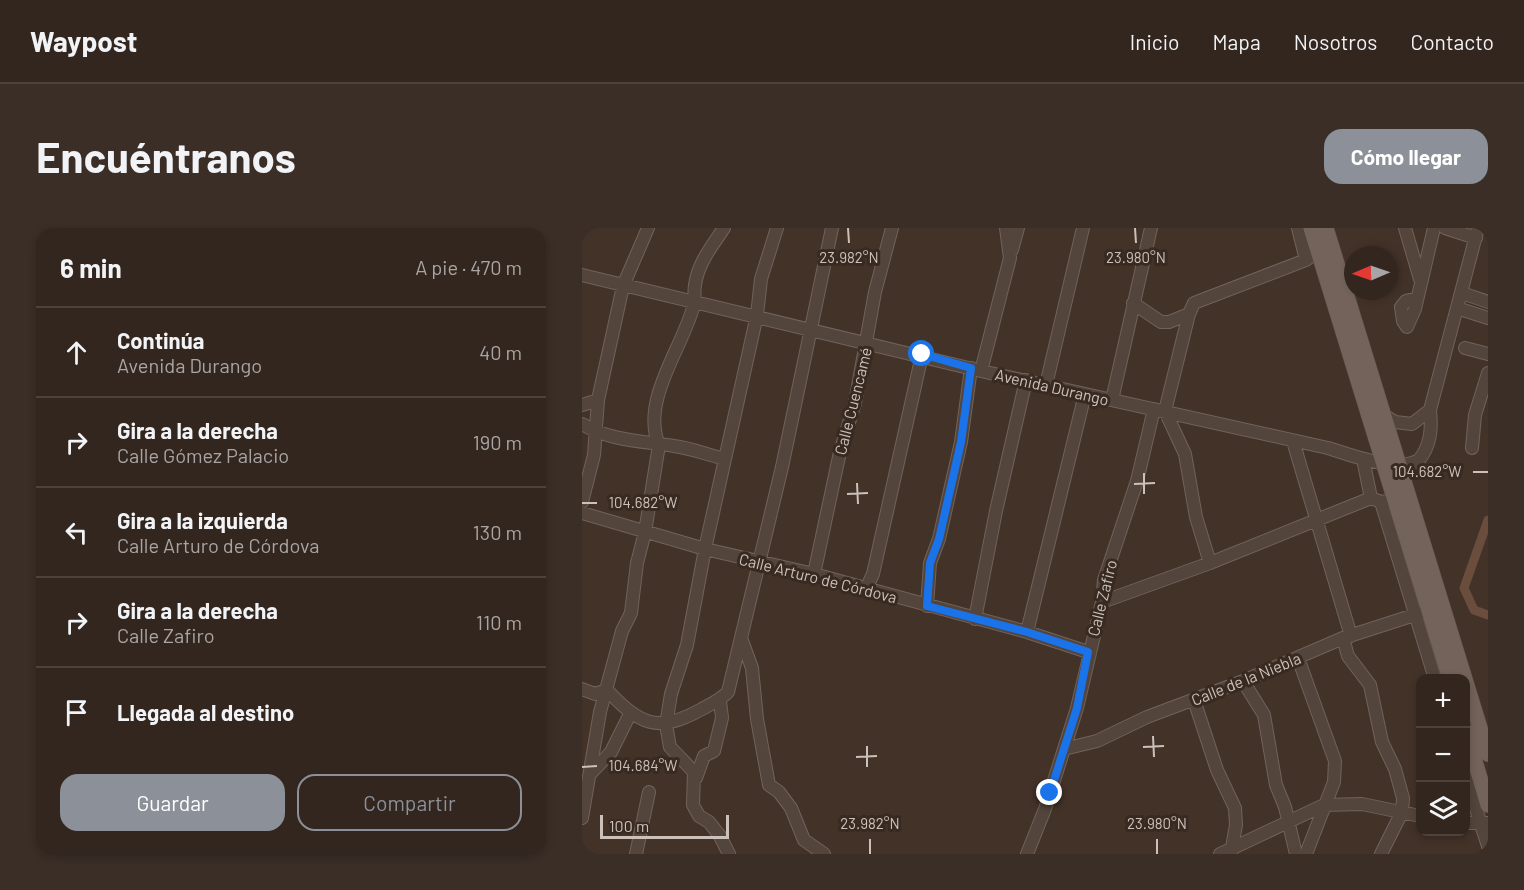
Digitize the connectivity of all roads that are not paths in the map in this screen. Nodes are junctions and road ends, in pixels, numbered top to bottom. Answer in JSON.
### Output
{"nodes":[{"id":1,"x":648,"y":228,"type":"edge"},
{"id":2,"x":724,"y":228,"type":"edge"},
{"id":3,"x":777,"y":228,"type":"edge"},
{"id":4,"x":832,"y":228,"type":"edge"},
{"id":5,"x":892,"y":228,"type":"edge"},
{"id":6,"x":1006,"y":228,"type":"edge"},
{"id":7,"x":1018,"y":228,"type":"edge"},
{"id":8,"x":1083,"y":228,"type":"edge"},
{"id":9,"x":1150,"y":228,"type":"edge"},
{"id":10,"x":1298,"y":228,"type":"edge"},
{"id":11,"x":1311,"y":228,"type":"edge"},
{"id":12,"x":1405,"y":228,"type":"edge"},
{"id":13,"x":1434,"y":228,"type":"edge"},
{"id":14,"x":1444,"y":228,"type":"edge"},
{"id":15,"x":1477,"y":233,"type":"edge"},
{"id":16,"x":1325,"y":240,"type":"edge"},
{"id":17,"x":1010,"y":258,"type":"junction"},
{"id":18,"x":1306,"y":260,"type":"junction"},
{"id":19,"x":582,"y":275,"type":"edge"},
{"id":20,"x":1420,"y":282,"type":"junction"},
{"id":21,"x":623,"y":286,"type":"junction"},
{"id":22,"x":1462,"y":293,"type":"junction"},
{"id":23,"x":1417,"y":298,"type":"dead end"},
{"id":24,"x":1488,"y":302,"type":"edge"},
{"id":25,"x":694,"y":303,"type":"junction"},
{"id":26,"x":1133,"y":303,"type":"junction"},
{"id":27,"x":1191,"y":308,"type":"junction"},
{"id":28,"x":1457,"y":308,"type":"junction"},
{"id":29,"x":757,"y":315,"type":"junction"},
{"id":30,"x":1488,"y":318,"type":"edge"},
{"id":31,"x":810,"y":329,"type":"junction"},
{"id":32,"x":867,"y":343,"type":"junction"},
{"id":33,"x":1466,"y":348,"type":"dead end"},
{"id":34,"x":922,"y":354,"type":"junction"},
{"id":35,"x":1488,"y":354,"type":"edge"},
{"id":36,"x":976,"y":370,"type":"junction"},
{"id":37,"x":1488,"y":373,"type":"edge"},
{"id":38,"x":1026,"y":380,"type":"junction"},
{"id":39,"x":1046,"y":385,"type":"junction"},
{"id":40,"x":1085,"y":394,"type":"junction"},
{"id":41,"x":598,"y":400,"type":"junction"},
{"id":42,"x":1112,"y":400,"type":"junction"},
{"id":43,"x":582,"y":405,"type":"edge"},
{"id":44,"x":1159,"y":410,"type":"junction"},
{"id":45,"x":1430,"y":410,"type":"junction"},
{"id":46,"x":1382,"y":414,"type":"junction"},
{"id":47,"x":1475,"y":415,"type":"junction"},
{"id":48,"x":1488,"y":418,"type":"edge"},
{"id":49,"x":582,"y":424,"type":"edge"},
{"id":50,"x":595,"y":432,"type":"junction"},
{"id":51,"x":1293,"y":441,"type":"junction"},
{"id":52,"x":659,"y":445,"type":"junction"},
{"id":53,"x":1472,"y":448,"type":"dead end"},
{"id":54,"x":724,"y":459,"type":"junction"},
{"id":55,"x":1362,"y":459,"type":"junction"},
{"id":56,"x":1390,"y":463,"type":"junction"},
{"id":57,"x":1382,"y":500,"type":"junction"},
{"id":58,"x":582,"y":501,"type":"edge"},
{"id":59,"x":582,"y":513,"type":"edge"},
{"id":60,"x":1316,"y":520,"type":"junction"},
{"id":61,"x":645,"y":532,"type":"junction"},
{"id":62,"x":705,"y":549,"type":"junction"},
{"id":63,"x":758,"y":563,"type":"junction"},
{"id":64,"x":1210,"y":563,"type":"junction"},
{"id":65,"x":814,"y":574,"type":"junction"},
{"id":66,"x":867,"y":589,"type":"junction"},
{"id":67,"x":1102,"y":602,"type":"junction"},
{"id":68,"x":927,"y":606,"type":"junction"},
{"id":69,"x":1429,"y":610,"type":"junction"},
{"id":70,"x":975,"y":619,"type":"junction"},
{"id":71,"x":1027,"y":632,"type":"junction"},
{"id":72,"x":1347,"y":637,"type":"junction"},
{"id":73,"x":741,"y":638,"type":"junction"},
{"id":74,"x":1088,"y":652,"type":"junction"},
{"id":75,"x":1298,"y":658,"type":"junction"},
{"id":76,"x":1435,"y":674,"type":"edge"},
{"id":77,"x":1449,"y":674,"type":"edge"},
{"id":78,"x":1243,"y":681,"type":"junction"},
{"id":79,"x":582,"y":689,"type":"edge"},
{"id":80,"x":607,"y":690,"type":"junction"},
{"id":81,"x":1194,"y":700,"type":"junction"},
{"id":82,"x":720,"y":701,"type":"junction"},
{"id":83,"x":630,"y":714,"type":"junction"},
{"id":84,"x":666,"y":725,"type":"junction"},
{"id":85,"x":1470,"y":744,"type":"edge"},
{"id":86,"x":1065,"y":749,"type":"junction"},
{"id":87,"x":1488,"y":754,"type":"edge"},
{"id":88,"x":591,"y":773,"type":"junction"},
{"id":89,"x":696,"y":778,"type":"junction"},
{"id":90,"x":1468,"y":782,"type":"edge"},
{"id":91,"x":650,"y":792,"type":"dead end"},
{"id":92,"x":1324,"y":805,"type":"junction"},
{"id":93,"x":1488,"y":805,"type":"edge"},
{"id":94,"x":1402,"y":812,"type":"junction"},
{"id":95,"x":1416,"y":815,"type":"edge"},
{"id":96,"x":582,"y":818,"type":"edge"},
{"id":97,"x":1289,"y":821,"type":"junction"},
{"id":98,"x":1484,"y":823,"type":"edge"},
{"id":99,"x":1488,"y":846,"type":"edge"},
{"id":100,"x":1227,"y":852,"type":"edge"},
{"id":101,"x":636,"y":854,"type":"edge"},
{"id":102,"x":729,"y":854,"type":"edge"},
{"id":103,"x":824,"y":854,"type":"edge"},
{"id":104,"x":1027,"y":854,"type":"edge"},
{"id":105,"x":1296,"y":854,"type":"edge"},
{"id":106,"x":1306,"y":854,"type":"edge"},
{"id":107,"x":1381,"y":854,"type":"edge"}],
"edges":[{"from":1,"to":21,"type":"street"},
{"from":2,"to":25,"type":"street"},
{"from":3,"to":29,"type":"street"},
{"from":4,"to":31,"type":"street"},
{"from":5,"to":32,"type":"street","name":"Calle Cuencamé"},
{"from":6,"to":17,"type":"street"},
{"from":7,"to":17,"type":"street"},
{"from":8,"to":39,"type":"street"},
{"from":9,"to":26,"type":"street"},
{"from":10,"to":18,"type":"street"},
{"from":11,"to":16,"type":"main road"},
{"from":12,"to":20,"type":"street"},
{"from":13,"to":20,"type":"street"},
{"from":14,"to":15,"type":"street"},
{"from":15,"to":22,"type":"street"},
{"from":16,"to":18,"type":"street"},
{"from":16,"to":46,"type":"main road"},
{"from":16,"to":56,"type":"main road"},
{"from":17,"to":36,"type":"street"},
{"from":18,"to":27,"type":"street"},
{"from":19,"to":21,"type":"street","name":"Avenida Durango"},
{"from":20,"to":23,"type":"street"},
{"from":21,"to":25,"type":"street","name":"Avenida Durango"},
{"from":21,"to":41,"type":"street"},
{"from":22,"to":24,"type":"street"},
{"from":22,"to":28,"type":"street"},
{"from":25,"to":29,"type":"street","name":"Avenida Durango"},
{"from":25,"to":52,"type":"street"},
{"from":26,"to":27,"type":"street"},
{"from":26,"to":42,"type":"street"},
{"from":27,"to":44,"type":"street","name":"Calle Zafiro"},
{"from":28,"to":30,"type":"street"},
{"from":28,"to":45,"type":"street"},
{"from":29,"to":31,"type":"street","name":"Avenida Durango"},
{"from":29,"to":54,"type":"street"},
{"from":31,"to":32,"type":"street","name":"Avenida Durango"},
{"from":31,"to":63,"type":"street"},
{"from":32,"to":34,"type":"street","name":"Avenida Durango"},
{"from":32,"to":65,"type":"street","name":"Calle Cuencamé"},
{"from":33,"to":35,"type":"street"},
{"from":34,"to":36,"type":"street","name":"Avenida Durango"},
{"from":34,"to":66,"type":"street"},
{"from":36,"to":38,"type":"street","name":"Avenida Durango"},
{"from":36,"to":68,"type":"street"},
{"from":37,"to":47,"type":"street"},
{"from":38,"to":39,"type":"street","name":"Avenida Durango"},
{"from":38,"to":70,"type":"street"},
{"from":39,"to":40,"type":"street","name":"Avenida Durango"},
{"from":40,"to":42,"type":"street","name":"Avenida Durango"},
{"from":40,"to":71,"type":"street"},
{"from":41,"to":43,"type":"street"},
{"from":41,"to":50,"type":"street"},
{"from":42,"to":44,"type":"street","name":"Avenida Durango"},
{"from":44,"to":51,"type":"street","name":"Avenida Durango"},
{"from":44,"to":64,"type":"street"},
{"from":44,"to":67,"type":"street","name":"Calle Zafiro"},
{"from":45,"to":46,"type":"street"},
{"from":45,"to":56,"type":"street"},
{"from":46,"to":56,"type":"main road"},
{"from":47,"to":48,"type":"street"},
{"from":47,"to":53,"type":"street"},
{"from":49,"to":50,"type":"street"},
{"from":50,"to":52,"type":"street"},
{"from":50,"to":58,"type":"street"},
{"from":51,"to":55,"type":"street","name":"Avenida Durango"},
{"from":51,"to":60,"type":"street"},
{"from":52,"to":54,"type":"street"},
{"from":52,"to":61,"type":"street"},
{"from":54,"to":62,"type":"street"},
{"from":55,"to":56,"type":"street","name":"Avenida Durango"},
{"from":55,"to":57,"type":"street"},
{"from":56,"to":57,"type":"main road"},
{"from":56,"to":69,"type":"main road"},
{"from":57,"to":60,"type":"street"},
{"from":57,"to":69,"type":"main road"},
{"from":59,"to":61,"type":"street","name":"Calle Arturo de Córdova"},
{"from":60,"to":64,"type":"street"},
{"from":60,"to":72,"type":"street"},
{"from":61,"to":62,"type":"street","name":"Calle Arturo de Córdova"},
{"from":61,"to":80,"type":"street"},
{"from":62,"to":63,"type":"street","name":"Calle Arturo de Córdova"},
{"from":62,"to":84,"type":"street"},
{"from":63,"to":65,"type":"street","name":"Calle Arturo de Córdova"},
{"from":63,"to":73,"type":"street"},
{"from":64,"to":67,"type":"street"},
{"from":65,"to":66,"type":"street","name":"Calle Arturo de Córdova"},
{"from":66,"to":68,"type":"street","name":"Calle Arturo de Córdova"},
{"from":67,"to":74,"type":"street","name":"Calle Zafiro"},
{"from":68,"to":70,"type":"street","name":"Calle Arturo de Córdova"},
{"from":69,"to":72,"type":"street","name":"Calle de la Niebla"},
{"from":69,"to":76,"type":"street"},
{"from":69,"to":77,"type":"main road"},
{"from":69,"to":87,"type":"main road"},
{"from":70,"to":71,"type":"street","name":"Calle Arturo de Córdova"},
{"from":71,"to":74,"type":"street","name":"Calle Arturo de Córdova"},
{"from":72,"to":75,"type":"street","name":"Calle de la Niebla"},
{"from":72,"to":94,"type":"street"},
{"from":73,"to":82,"type":"street"},
{"from":73,"to":103,"type":"street"},
{"from":74,"to":86,"type":"street","name":"Calle Zafiro"},
{"from":75,"to":78,"type":"street","name":"Calle de la Niebla"},
{"from":75,"to":92,"type":"street"},
{"from":78,"to":81,"type":"street","name":"Calle de la Niebla"},
{"from":78,"to":97,"type":"street"},
{"from":79,"to":80,"type":"street"},
{"from":80,"to":83,"type":"street"},
{"from":80,"to":88,"type":"street"},
{"from":81,"to":86,"type":"street","name":"Calle de la Niebla"},
{"from":81,"to":100,"type":"street"},
{"from":82,"to":84,"type":"street"},
{"from":82,"to":89,"type":"street"},
{"from":83,"to":84,"type":"street"},
{"from":83,"to":88,"type":"street"},
{"from":84,"to":89,"type":"street"},
{"from":85,"to":93,"type":"main road"},
{"from":86,"to":104,"type":"street","name":"Calle Zafiro"},
{"from":88,"to":96,"type":"street"},
{"from":89,"to":102,"type":"street"},
{"from":90,"to":98,"type":"street"},
{"from":91,"to":101,"type":"street"},
{"from":92,"to":94,"type":"street"},
{"from":92,"to":97,"type":"street"},
{"from":92,"to":106,"type":"street"},
{"from":94,"to":95,"type":"street"},
{"from":94,"to":107,"type":"street"},
{"from":97,"to":100,"type":"street"},
{"from":97,"to":105,"type":"street"},
{"from":98,"to":99,"type":"street"}]}
